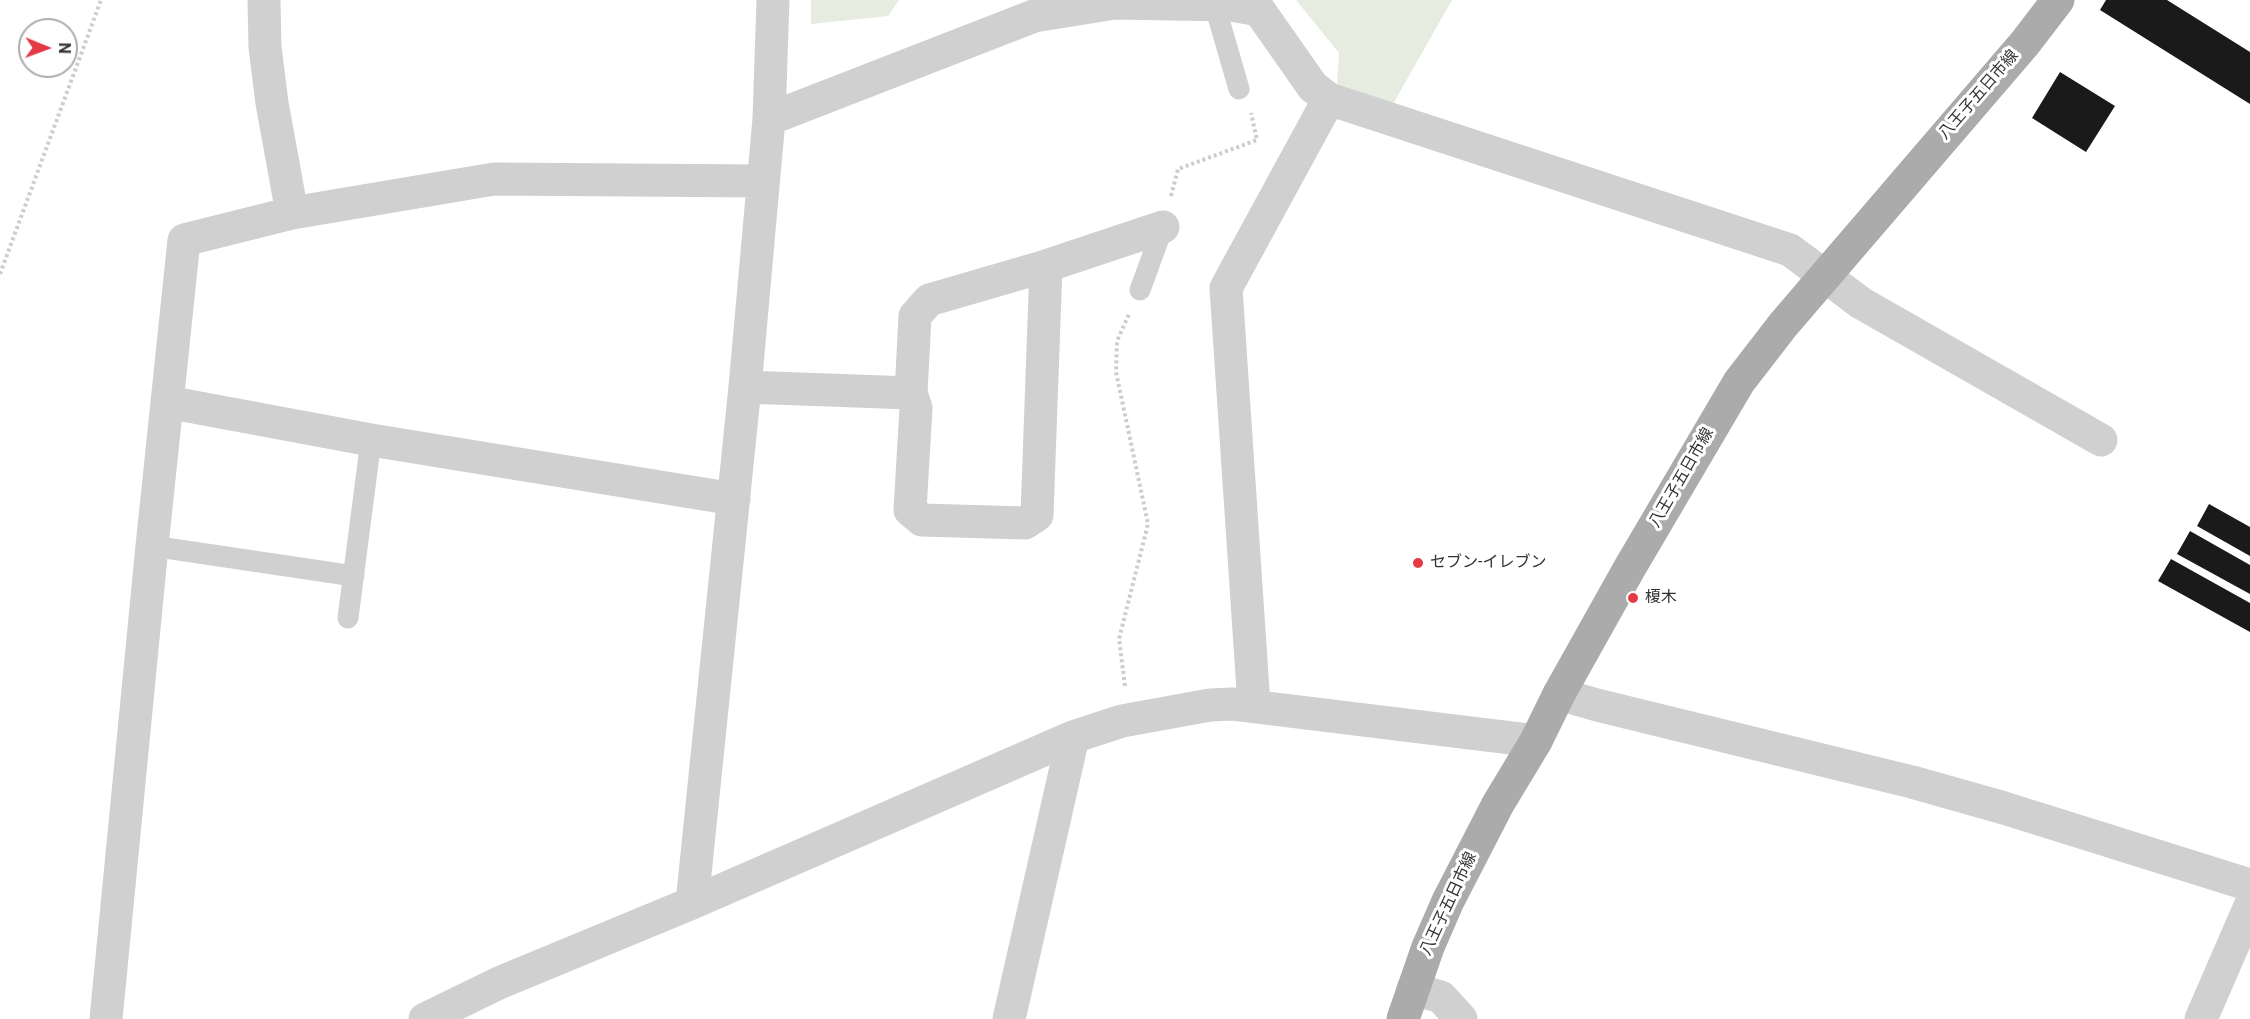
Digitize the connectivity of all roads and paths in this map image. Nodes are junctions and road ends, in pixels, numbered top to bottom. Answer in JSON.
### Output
{"nodes":[{"id":1,"x":101,"y":0,"type":"edge"},
{"id":2,"x":264,"y":0,"type":"edge"},
{"id":3,"x":773,"y":0,"type":"edge"},
{"id":4,"x":2058,"y":0,"type":"edge"},
{"id":5,"x":1215,"y":6,"type":"junction"},
{"id":6,"x":1239,"y":90,"type":"joint"},
{"id":7,"x":1329,"y":99,"type":"junction"},
{"id":8,"x":769,"y":119,"type":"junction"},
{"id":9,"x":763,"y":182,"type":"junction"},
{"id":10,"x":292,"y":213,"type":"junction"},
{"id":11,"x":1163,"y":228,"type":"junction"},
{"id":12,"x":1046,"y":266,"type":"junction"},
{"id":13,"x":0,"y":274,"type":"edge"},
{"id":14,"x":1825,"y":275,"type":"junction"},
{"id":15,"x":1140,"y":290,"type":"joint"},
{"id":16,"x":745,"y":387,"type":"junction"},
{"id":17,"x":911,"y":393,"type":"junction"},
{"id":18,"x":167,"y":402,"type":"junction"},
{"id":19,"x":371,"y":440,"type":"junction"},
{"id":20,"x":2101,"y":440,"type":"dead end"},
{"id":21,"x":734,"y":499,"type":"junction"},
{"id":22,"x":152,"y":546,"type":"junction"},
{"id":23,"x":354,"y":576,"type":"junction"},
{"id":24,"x":348,"y":618,"type":"dead end"},
{"id":25,"x":1559,"y":694,"type":"junction"},
{"id":26,"x":1254,"y":705,"type":"junction"},
{"id":27,"x":1129,"y":720,"type":"junction"},
{"id":28,"x":1073,"y":737,"type":"junction"},
{"id":29,"x":1536,"y":741,"type":"junction"},
{"id":30,"x":2250,"y":885,"type":"edge"},
{"id":31,"x":692,"y":903,"type":"junction"},
{"id":32,"x":2250,"y":906,"type":"edge"},
{"id":33,"x":1408,"y":1004,"type":"edge"},
{"id":34,"x":106,"y":1019,"type":"edge"},
{"id":35,"x":425,"y":1019,"type":"edge"},
{"id":36,"x":1009,"y":1019,"type":"edge"},
{"id":37,"x":1461,"y":1019,"type":"edge"},
{"id":38,"x":2201,"y":1019,"type":"edge"}],
"edges":[{"from":1,"to":13,"type":"path"},
{"from":2,"to":10,"type":"street"},
{"from":3,"to":8,"type":"street"},
{"from":4,"to":14,"type":"main road","name":"八王子五日市線"},
{"from":5,"to":6,"type":"lane"},
{"from":5,"to":7,"type":"street"},
{"from":5,"to":8,"type":"street"},
{"from":6,"to":11,"type":"path"},
{"from":7,"to":14,"type":"street"},
{"from":7,"to":26,"type":"street"},
{"from":8,"to":9,"type":"street"},
{"from":9,"to":10,"type":"street"},
{"from":9,"to":16,"type":"street"},
{"from":10,"to":18,"type":"street"},
{"from":11,"to":12,"type":"street"},
{"from":11,"to":15,"type":"lane"},
{"from":12,"to":17,"type":"street"},
{"from":12,"to":17,"type":"street"},
{"from":14,"to":20,"type":"street"},
{"from":14,"to":25,"type":"main road","name":"八王子五日市線"},
{"from":15,"to":27,"type":"path"},
{"from":16,"to":17,"type":"street"},
{"from":16,"to":21,"type":"street"},
{"from":18,"to":19,"type":"street"},
{"from":18,"to":22,"type":"street"},
{"from":19,"to":21,"type":"street"},
{"from":19,"to":23,"type":"lane"},
{"from":21,"to":31,"type":"street"},
{"from":22,"to":23,"type":"lane"},
{"from":22,"to":34,"type":"street"},
{"from":23,"to":24,"type":"lane"},
{"from":25,"to":29,"type":"main road","name":"八王子五日市線"},
{"from":25,"to":30,"type":"street"},
{"from":26,"to":27,"type":"street"},
{"from":26,"to":29,"type":"street"},
{"from":27,"to":28,"type":"street"},
{"from":28,"to":31,"type":"street"},
{"from":28,"to":36,"type":"street"},
{"from":29,"to":33,"type":"main road","name":"八王子五日市線"},
{"from":31,"to":35,"type":"street"},
{"from":32,"to":38,"type":"street"},
{"from":33,"to":37,"type":"street"}]}
